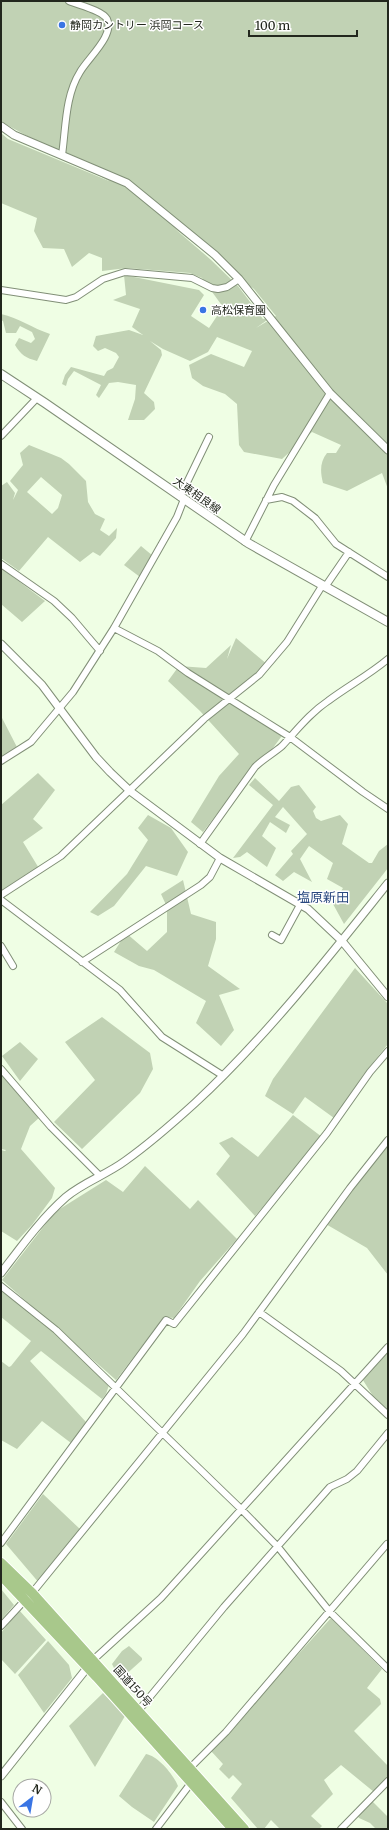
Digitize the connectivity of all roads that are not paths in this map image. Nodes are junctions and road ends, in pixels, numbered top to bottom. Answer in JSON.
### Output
{"nodes":[{"id":1,"x":69,"y":1,"type":"edge"},
{"id":2,"x":1,"y":126,"type":"edge"},
{"id":3,"x":62,"y":155,"type":"junction"},
{"id":4,"x":239,"y":279,"type":"junction"},
{"id":5,"x":1,"y":290,"type":"edge"},
{"id":6,"x":1,"y":374,"type":"edge"},
{"id":7,"x":330,"y":393,"type":"junction"},
{"id":8,"x":37,"y":398,"type":"junction"},
{"id":9,"x":1,"y":436,"type":"edge"},
{"id":10,"x":209,"y":437,"type":"dead end"},
{"id":11,"x":388,"y":450,"type":"edge"},
{"id":12,"x":182,"y":498,"type":"junction"},
{"id":13,"x":266,"y":500,"type":"junction"},
{"id":14,"x":245,"y":542,"type":"junction"},
{"id":15,"x":349,"y":552,"type":"junction"},
{"id":16,"x":1,"y":564,"type":"edge"},
{"id":17,"x":388,"y":577,"type":"edge"},
{"id":18,"x":323,"y":586,"type":"junction"},
{"id":19,"x":388,"y":622,"type":"edge"},
{"id":20,"x":114,"y":628,"type":"junction"},
{"id":21,"x":1,"y":644,"type":"edge"},
{"id":22,"x":100,"y":651,"type":"junction"},
{"id":23,"x":388,"y":659,"type":"edge"},
{"id":24,"x":229,"y":699,"type":"junction"},
{"id":25,"x":60,"y":709,"type":"junction"},
{"id":26,"x":290,"y":736,"type":"junction"},
{"id":27,"x":1,"y":761,"type":"edge"},
{"id":28,"x":130,"y":791,"type":"junction"},
{"id":29,"x":388,"y":809,"type":"edge"},
{"id":30,"x":200,"y":844,"type":"junction"},
{"id":31,"x":220,"y":858,"type":"junction"},
{"id":32,"x":388,"y":883,"type":"edge"},
{"id":33,"x":1,"y":895,"type":"edge"},
{"id":34,"x":1,"y":900,"type":"edge"},
{"id":35,"x":300,"y":905,"type":"junction"},
{"id":36,"x":272,"y":934,"type":"dead end"},
{"id":37,"x":342,"y":940,"type":"junction"},
{"id":38,"x":1,"y":946,"type":"edge"},
{"id":39,"x":82,"y":962,"type":"junction"},
{"id":40,"x":13,"y":966,"type":"dead end"},
{"id":41,"x":388,"y":997,"type":"edge"},
{"id":42,"x":388,"y":1051,"type":"edge"},
{"id":43,"x":1,"y":1069,"type":"edge"},
{"id":44,"x":222,"y":1075,"type":"junction"},
{"id":45,"x":388,"y":1140,"type":"edge"},
{"id":46,"x":100,"y":1176,"type":"junction"},
{"id":47,"x":1,"y":1273,"type":"edge"},
{"id":48,"x":1,"y":1286,"type":"edge"},
{"id":49,"x":259,"y":1312,"type":"junction"},
{"id":50,"x":388,"y":1347,"type":"edge"},
{"id":51,"x":354,"y":1384,"type":"junction"},
{"id":52,"x":116,"y":1386,"type":"junction"},
{"id":53,"x":388,"y":1415,"type":"edge"},
{"id":54,"x":163,"y":1432,"type":"junction"},
{"id":55,"x":388,"y":1433,"type":"edge"},
{"id":56,"x":241,"y":1509,"type":"junction"},
{"id":57,"x":1,"y":1543,"type":"edge"},
{"id":58,"x":388,"y":1545,"type":"edge"},
{"id":59,"x":278,"y":1547,"type":"junction"},
{"id":60,"x":1,"y":1563,"type":"edge"},
{"id":61,"x":1,"y":1574,"type":"edge"},
{"id":62,"x":29,"y":1597,"type":"junction"},
{"id":63,"x":330,"y":1612,"type":"junction"},
{"id":64,"x":1,"y":1626,"type":"edge"},
{"id":65,"x":90,"y":1664,"type":"junction"},
{"id":66,"x":388,"y":1669,"type":"edge"},
{"id":67,"x":138,"y":1710,"type":"junction"},
{"id":68,"x":190,"y":1768,"type":"junction"},
{"id":69,"x":1,"y":1776,"type":"edge"},
{"id":70,"x":388,"y":1781,"type":"edge"},
{"id":71,"x":191,"y":1783,"type":"junction"},
{"id":72,"x":1,"y":1802,"type":"edge"},
{"id":73,"x":22,"y":1829,"type":"edge"},
{"id":74,"x":156,"y":1829,"type":"edge"},
{"id":75,"x":232,"y":1829,"type":"edge"},
{"id":76,"x":244,"y":1829,"type":"edge"},
{"id":77,"x":341,"y":1829,"type":"edge"}],
"edges":[{"from":1,"to":3,"type":"street"},
{"from":2,"to":3,"type":"street"},
{"from":3,"to":4,"type":"street"},
{"from":4,"to":5,"type":"street"},
{"from":4,"to":7,"type":"street"},
{"from":6,"to":8,"type":"main road","name":"大東相良線"},
{"from":7,"to":11,"type":"street"},
{"from":7,"to":13,"type":"street"},
{"from":8,"to":9,"type":"street"},
{"from":8,"to":12,"type":"main road","name":"大東相良線"},
{"from":10,"to":12,"type":"street"},
{"from":12,"to":14,"type":"main road","name":"大東相良線"},
{"from":12,"to":20,"type":"street"},
{"from":13,"to":14,"type":"street"},
{"from":13,"to":15,"type":"street"},
{"from":14,"to":18,"type":"main road","name":"大東相良線"},
{"from":15,"to":17,"type":"street"},
{"from":15,"to":18,"type":"street"},
{"from":16,"to":22,"type":"street"},
{"from":18,"to":19,"type":"main road","name":"大東相良線"},
{"from":18,"to":24,"type":"street"},
{"from":20,"to":22,"type":"street"},
{"from":20,"to":24,"type":"street"},
{"from":21,"to":25,"type":"street"},
{"from":22,"to":25,"type":"street"},
{"from":23,"to":26,"type":"street"},
{"from":24,"to":26,"type":"street"},
{"from":24,"to":28,"type":"street"},
{"from":25,"to":27,"type":"street"},
{"from":25,"to":28,"type":"street"},
{"from":26,"to":29,"type":"street"},
{"from":26,"to":30,"type":"street"},
{"from":28,"to":30,"type":"street"},
{"from":28,"to":33,"type":"street"},
{"from":30,"to":31,"type":"street"},
{"from":31,"to":35,"type":"street"},
{"from":31,"to":39,"type":"street"},
{"from":32,"to":37,"type":"street"},
{"from":34,"to":39,"type":"street"},
{"from":35,"to":36,"type":"street"},
{"from":35,"to":37,"type":"street"},
{"from":37,"to":41,"type":"street"},
{"from":37,"to":44,"type":"street"},
{"from":38,"to":40,"type":"street"},
{"from":39,"to":44,"type":"street"},
{"from":42,"to":52,"type":"street"},
{"from":43,"to":46,"type":"street"},
{"from":44,"to":46,"type":"street"},
{"from":45,"to":49,"type":"street"},
{"from":46,"to":47,"type":"street"},
{"from":48,"to":52,"type":"street"},
{"from":49,"to":51,"type":"street"},
{"from":49,"to":54,"type":"street"},
{"from":50,"to":51,"type":"street"},
{"from":51,"to":53,"type":"street"},
{"from":51,"to":56,"type":"street"},
{"from":52,"to":54,"type":"street"},
{"from":52,"to":57,"type":"street"},
{"from":54,"to":56,"type":"street"},
{"from":54,"to":62,"type":"street"},
{"from":55,"to":59,"type":"street"},
{"from":56,"to":59,"type":"street"},
{"from":56,"to":65,"type":"street"},
{"from":58,"to":63,"type":"street"},
{"from":59,"to":63,"type":"street"},
{"from":59,"to":67,"type":"street"},
{"from":60,"to":62,"type":"highway","name":"国道150号"},
{"from":61,"to":62,"type":"highway","name":"国道150号"},
{"from":62,"to":64,"type":"street"},
{"from":62,"to":65,"type":"highway","name":"国道150号"},
{"from":63,"to":66,"type":"street"},
{"from":63,"to":68,"type":"street"},
{"from":65,"to":67,"type":"highway","name":"国道150号"},
{"from":65,"to":69,"type":"street"},
{"from":65,"to":71,"type":"highway","name":"国道150号"},
{"from":67,"to":68,"type":"highway","name":"国道150号"},
{"from":68,"to":76,"type":"highway","name":"国道150号"},
{"from":70,"to":77,"type":"street"},
{"from":71,"to":74,"type":"street"},
{"from":71,"to":75,"type":"highway","name":"国道150号"},
{"from":72,"to":73,"type":"street"}]}
